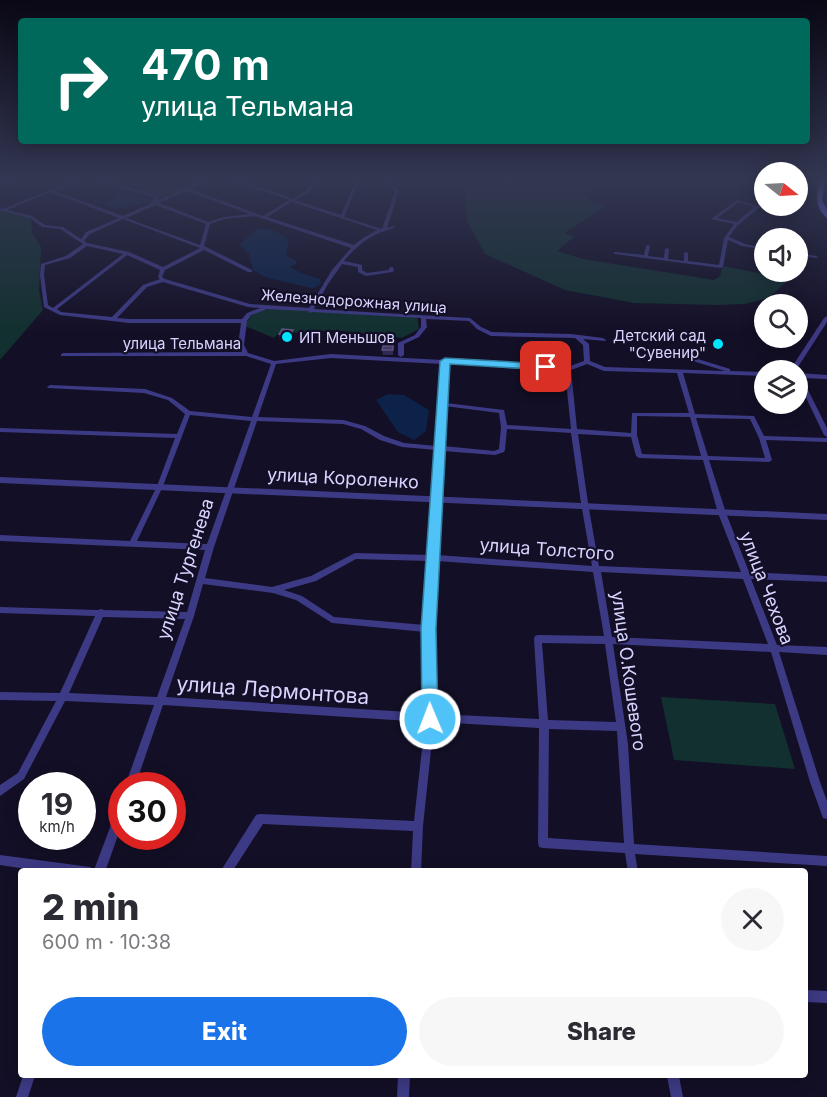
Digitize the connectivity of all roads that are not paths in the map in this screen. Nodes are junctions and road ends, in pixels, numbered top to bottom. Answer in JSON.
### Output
{"nodes":[{"id":1,"x":66,"y":231,"type":"edge"},
{"id":2,"x":92,"y":231,"type":"edge"},
{"id":3,"x":158,"y":231,"type":"edge"},
{"id":4,"x":206,"y":231,"type":"edge"},
{"id":5,"x":307,"y":231,"type":"edge"},
{"id":6,"x":379,"y":231,"type":"edge"},
{"id":7,"x":731,"y":231,"type":"edge"},
{"id":8,"x":726,"y":238,"type":"junction"},
{"id":9,"x":84,"y":242,"type":"junction"},
{"id":10,"x":648,"y":246,"type":"dead end"},
{"id":11,"x":203,"y":247,"type":"junction"},
{"id":12,"x":354,"y":247,"type":"junction"},
{"id":13,"x":754,"y":247,"type":"edge"},
{"id":14,"x":667,"y":249,"type":"dead end"},
{"id":15,"x":615,"y":253,"type":"dead end"},
{"id":16,"x":686,"y":253,"type":"dead end"},
{"id":17,"x":127,"y":254,"type":"junction"},
{"id":18,"x":808,"y":256,"type":"edge"},
{"id":19,"x":646,"y":257,"type":"junction"},
{"id":20,"x":816,"y":257,"type":"dead end"},
{"id":21,"x":666,"y":260,"type":"junction"},
{"id":22,"x":341,"y":262,"type":"junction"},
{"id":23,"x":686,"y":263,"type":"junction"},
{"id":24,"x":391,"y":268,"type":"dead end"},
{"id":25,"x":163,"y":269,"type":"junction"},
{"id":26,"x":250,"y":272,"type":"dead end"},
{"id":27,"x":163,"y":280,"type":"junction"},
{"id":28,"x":267,"y":308,"type":"junction"},
{"id":29,"x":53,"y":310,"type":"junction"},
{"id":30,"x":310,"y":311,"type":"junction"},
{"id":31,"x":423,"y":317,"type":"junction"},
{"id":32,"x":114,"y":318,"type":"junction"},
{"id":33,"x":827,"y":318,"type":"edge"},
{"id":34,"x":244,"y":321,"type":"junction"},
{"id":35,"x":576,"y":337,"type":"junction"},
{"id":36,"x":603,"y":340,"type":"dead end"},
{"id":37,"x":669,"y":352,"type":"dead end"},
{"id":38,"x":246,"y":354,"type":"junction"},
{"id":39,"x":400,"y":354,"type":"dead end"},
{"id":40,"x":63,"y":355,"type":"dead end"},
{"id":41,"x":800,"y":360,"type":"edge"},
{"id":42,"x":445,"y":361,"type":"junction"},
{"id":43,"x":587,"y":362,"type":"junction"},
{"id":44,"x":274,"y":363,"type":"junction"},
{"id":45,"x":568,"y":369,"type":"junction"},
{"id":46,"x":679,"y":371,"type":"junction"},
{"id":47,"x":737,"y":373,"type":"junction"},
{"id":48,"x":754,"y":374,"type":"edge"},
{"id":49,"x":808,"y":376,"type":"edge"},
{"id":50,"x":827,"y":377,"type":"edge"},
{"id":51,"x":51,"y":387,"type":"dead end"},
{"id":52,"x":808,"y":396,"type":"edge"},
{"id":53,"x":442,"y":404,"type":"junction"},
{"id":54,"x":188,"y":413,"type":"junction"},
{"id":55,"x":692,"y":416,"type":"junction"},
{"id":56,"x":255,"y":419,"type":"junction"},
{"id":57,"x":504,"y":427,"type":"junction"},
{"id":58,"x":0,"y":430,"type":"edge"},
{"id":59,"x":572,"y":430,"type":"junction"},
{"id":60,"x":634,"y":435,"type":"junction"},
{"id":61,"x":827,"y":435,"type":"edge"},
{"id":62,"x":177,"y":436,"type":"junction"},
{"id":63,"x":762,"y":438,"type":"junction"},
{"id":64,"x":827,"y":440,"type":"edge"},
{"id":65,"x":438,"y":449,"type":"junction"},
{"id":66,"x":706,"y":459,"type":"junction"},
{"id":67,"x":0,"y":480,"type":"edge"},
{"id":68,"x":160,"y":486,"type":"junction"},
{"id":69,"x":230,"y":488,"type":"junction"},
{"id":70,"x":435,"y":499,"type":"junction"},
{"id":71,"x":587,"y":508,"type":"junction"},
{"id":72,"x":722,"y":513,"type":"junction"},
{"id":73,"x":827,"y":518,"type":"edge"},
{"id":74,"x":0,"y":538,"type":"edge"},
{"id":75,"x":132,"y":544,"type":"junction"},
{"id":76,"x":210,"y":547,"type":"junction"},
{"id":77,"x":433,"y":558,"type":"junction"},
{"id":78,"x":595,"y":569,"type":"junction"},
{"id":79,"x":748,"y":576,"type":"junction"},
{"id":80,"x":827,"y":579,"type":"edge"},
{"id":81,"x":201,"y":581,"type":"junction"},
{"id":82,"x":272,"y":590,"type":"junction"},
{"id":83,"x":0,"y":610,"type":"edge"},
{"id":84,"x":101,"y":612,"type":"junction"},
{"id":85,"x":190,"y":616,"type":"junction"},
{"id":86,"x":429,"y":629,"type":"junction"},
{"id":87,"x":608,"y":640,"type":"junction"},
{"id":88,"x":774,"y":648,"type":"junction"},
{"id":89,"x":827,"y":651,"type":"edge"},
{"id":90,"x":0,"y":696,"type":"edge"},
{"id":91,"x":63,"y":697,"type":"junction"},
{"id":92,"x":160,"y":700,"type":"junction"},
{"id":93,"x":430,"y":719,"type":"junction"},
{"id":94,"x":544,"y":724,"type":"junction"},
{"id":95,"x":621,"y":727,"type":"junction"},
{"id":96,"x":135,"y":772,"type":"edge"},
{"id":97,"x":0,"y":791,"type":"edge"},
{"id":98,"x":827,"y":814,"type":"edge"},
{"id":99,"x":418,"y":826,"type":"junction"},
{"id":100,"x":108,"y":847,"type":"edge"},
{"id":101,"x":629,"y":848,"type":"junction"},
{"id":102,"x":0,"y":860,"type":"edge"},
{"id":103,"x":827,"y":861,"type":"edge"},
{"id":104,"x":60,"y":868,"type":"edge"},
{"id":105,"x":100,"y":868,"type":"edge"},
{"id":106,"x":228,"y":868,"type":"edge"},
{"id":107,"x":416,"y":868,"type":"edge"},
{"id":108,"x":632,"y":868,"type":"edge"},
{"id":109,"x":808,"y":996,"type":"edge"},
{"id":110,"x":827,"y":997,"type":"edge"},
{"id":111,"x":28,"y":1078,"type":"edge"},
{"id":112,"x":404,"y":1078,"type":"edge"},
{"id":113,"x":673,"y":1078,"type":"edge"},
{"id":114,"x":22,"y":1097,"type":"edge"},
{"id":115,"x":403,"y":1097,"type":"edge"},
{"id":116,"x":677,"y":1097,"type":"edge"}],
"edges":[{"from":1,"to":9,"type":"street"},
{"from":2,"to":9,"type":"street"},
{"from":3,"to":11,"type":"street"},
{"from":4,"to":11,"type":"street"},
{"from":5,"to":12,"type":"street"},
{"from":6,"to":12,"type":"street"},
{"from":7,"to":8,"type":"street"},
{"from":8,"to":13,"type":"street"},
{"from":8,"to":23,"type":"street"},
{"from":9,"to":17,"type":"street"},
{"from":9,"to":29,"type":"street"},
{"from":10,"to":19,"type":"street"},
{"from":11,"to":25,"type":"street"},
{"from":11,"to":26,"type":"street"},
{"from":12,"to":22,"type":"street"},
{"from":14,"to":21,"type":"street"},
{"from":15,"to":19,"type":"street"},
{"from":16,"to":23,"type":"street"},
{"from":17,"to":25,"type":"street"},
{"from":17,"to":29,"type":"street"},
{"from":18,"to":20,"type":"street"},
{"from":19,"to":21,"type":"street"},
{"from":21,"to":23,"type":"street"},
{"from":22,"to":24,"type":"street"},
{"from":22,"to":30,"type":"street"},
{"from":25,"to":27,"type":"street"},
{"from":27,"to":28,"type":"street","name":"Железнодорожная улица"},
{"from":27,"to":32,"type":"street"},
{"from":28,"to":30,"type":"street","name":"Железнодорожная улица"},
{"from":28,"to":34,"type":"street"},
{"from":29,"to":32,"type":"street","name":"Железнодорожная улица"},
{"from":30,"to":31,"type":"street","name":"Железнодорожная улица"},
{"from":31,"to":35,"type":"street","name":"Железнодорожная улица"},
{"from":31,"to":39,"type":"street"},
{"from":32,"to":34,"type":"street","name":"Железнодорожная улица"},
{"from":33,"to":41,"type":"street"},
{"from":34,"to":38,"type":"street","name":"Железнодорожная улица"},
{"from":35,"to":36,"type":"street","name":"Железнодорожная улица"},
{"from":35,"to":43,"type":"street"},
{"from":37,"to":47,"type":"street"},
{"from":38,"to":40,"type":"street","name":"улица Тельмана"},
{"from":38,"to":44,"type":"street","name":"улица Тельмана"},
{"from":42,"to":44,"type":"street","name":"улица Тельмана"},
{"from":42,"to":45,"type":"street","name":"улица Тельмана"},
{"from":42,"to":53,"type":"street"},
{"from":43,"to":45,"type":"street","name":"улица Тельмана"},
{"from":43,"to":46,"type":"street"},
{"from":44,"to":56,"type":"street","name":"улица Тургенева"},
{"from":45,"to":59,"type":"street","name":"улица О.Кошевого"},
{"from":46,"to":47,"type":"street"},
{"from":46,"to":55,"type":"street","name":"улица Чехова"},
{"from":47,"to":48,"type":"street"},
{"from":49,"to":50,"type":"street"},
{"from":51,"to":54,"type":"street"},
{"from":52,"to":61,"type":"street"},
{"from":53,"to":57,"type":"street"},
{"from":53,"to":65,"type":"street"},
{"from":54,"to":56,"type":"street"},
{"from":54,"to":62,"type":"street"},
{"from":55,"to":60,"type":"street"},
{"from":55,"to":63,"type":"street"},
{"from":55,"to":66,"type":"street","name":"улица Чехова"},
{"from":56,"to":65,"type":"street"},
{"from":56,"to":69,"type":"street","name":"улица Тургенева"},
{"from":57,"to":59,"type":"street"},
{"from":57,"to":65,"type":"street"},
{"from":58,"to":62,"type":"street"},
{"from":59,"to":60,"type":"street"},
{"from":59,"to":71,"type":"street","name":"улица О.Кошевого"},
{"from":60,"to":66,"type":"street"},
{"from":62,"to":68,"type":"street"},
{"from":63,"to":64,"type":"street"},
{"from":63,"to":66,"type":"street"},
{"from":65,"to":70,"type":"street"},
{"from":66,"to":72,"type":"street","name":"улица Чехова"},
{"from":67,"to":68,"type":"street","name":"улица Короленко"},
{"from":68,"to":69,"type":"street","name":"улица Короленко"},
{"from":68,"to":75,"type":"street"},
{"from":69,"to":70,"type":"street","name":"улица Короленко"},
{"from":69,"to":76,"type":"street","name":"улица Тургенева"},
{"from":70,"to":71,"type":"street","name":"улица Короленко"},
{"from":70,"to":77,"type":"street"},
{"from":71,"to":72,"type":"street","name":"улица Короленко"},
{"from":71,"to":78,"type":"street","name":"улица О.Кошевого"},
{"from":72,"to":73,"type":"street","name":"улица Короленко"},
{"from":72,"to":79,"type":"street","name":"улица Чехова"},
{"from":74,"to":75,"type":"street"},
{"from":75,"to":76,"type":"street"},
{"from":76,"to":81,"type":"street","name":"улица Тургенева"},
{"from":77,"to":78,"type":"street","name":"улица Толстого"},
{"from":77,"to":82,"type":"street","name":"улица Толстого"},
{"from":77,"to":86,"type":"street"},
{"from":78,"to":79,"type":"street","name":"улица Толстого"},
{"from":78,"to":87,"type":"street","name":"улица О.Кошевого"},
{"from":79,"to":80,"type":"street","name":"улица Толстого"},
{"from":79,"to":88,"type":"street","name":"улица Чехова"},
{"from":81,"to":82,"type":"street","name":"улица Толстого"},
{"from":81,"to":85,"type":"street","name":"улица Тургенева"},
{"from":82,"to":86,"type":"street","name":"улица Толстого"},
{"from":83,"to":84,"type":"street"},
{"from":84,"to":85,"type":"street"},
{"from":84,"to":91,"type":"street"},
{"from":85,"to":92,"type":"street","name":"улица Тургенева"},
{"from":86,"to":93,"type":"street"},
{"from":87,"to":88,"type":"street"},
{"from":87,"to":94,"type":"street"},
{"from":87,"to":95,"type":"street","name":"улица О.Кошевого"},
{"from":88,"to":89,"type":"street"},
{"from":88,"to":98,"type":"street","name":"улица Чехова"},
{"from":90,"to":91,"type":"street","name":"улица Лермонтова"},
{"from":91,"to":92,"type":"street","name":"улица Лермонтова"},
{"from":91,"to":97,"type":"street"},
{"from":92,"to":93,"type":"street","name":"улица Лермонтова"},
{"from":92,"to":96,"type":"street","name":"улица Тургенева"},
{"from":93,"to":94,"type":"street","name":"улица Лермонтова"},
{"from":93,"to":99,"type":"street"},
{"from":94,"to":95,"type":"street","name":"улица Лермонтова"},
{"from":94,"to":101,"type":"street"},
{"from":95,"to":101,"type":"street","name":"улица О.Кошевого"},
{"from":99,"to":106,"type":"street"},
{"from":99,"to":107,"type":"street"},
{"from":100,"to":105,"type":"street"},
{"from":101,"to":103,"type":"street"},
{"from":101,"to":108,"type":"street","name":"улица О.Кошевого"},
{"from":102,"to":104,"type":"street"},
{"from":109,"to":110,"type":"street"},
{"from":111,"to":114,"type":"street"},
{"from":112,"to":115,"type":"street"},
{"from":113,"to":116,"type":"street"}]}
